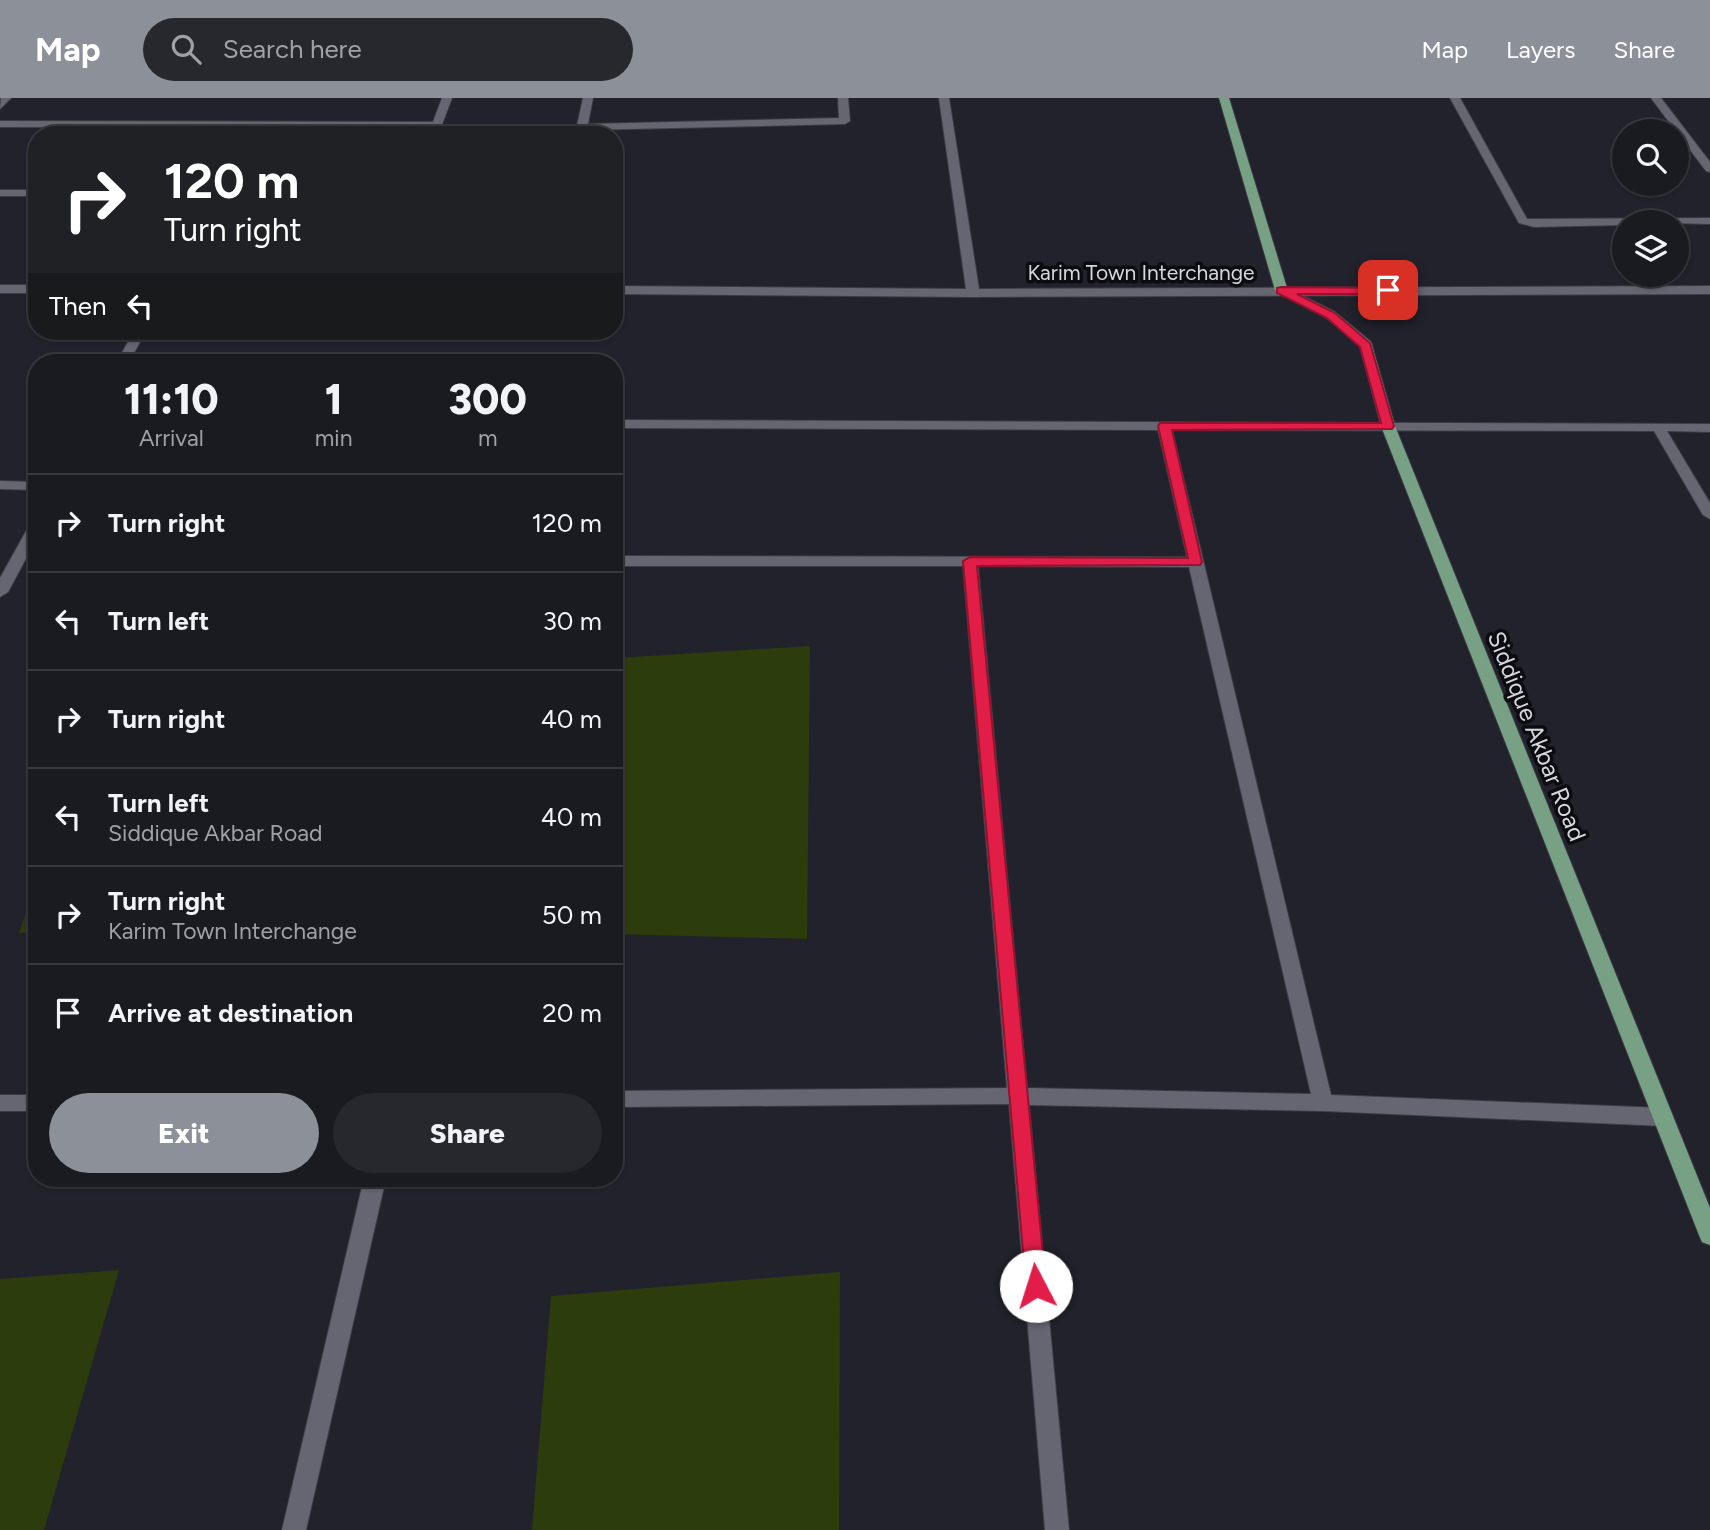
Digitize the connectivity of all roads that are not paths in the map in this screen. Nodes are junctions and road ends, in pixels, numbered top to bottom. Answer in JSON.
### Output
{"nodes":[{"id":1,"x":6,"y":98,"type":"edge"},
{"id":2,"x":447,"y":98,"type":"edge"},
{"id":3,"x":588,"y":98,"type":"edge"},
{"id":4,"x":843,"y":98,"type":"edge"},
{"id":5,"x":944,"y":98,"type":"edge"},
{"id":6,"x":1224,"y":98,"type":"edge"},
{"id":7,"x":1455,"y":98,"type":"edge"},
{"id":8,"x":1656,"y":98,"type":"edge"},
{"id":9,"x":0,"y":106,"type":"edge"},
{"id":10,"x":0,"y":124,"type":"edge"},
{"id":11,"x":145,"y":126,"type":"edge"},
{"id":12,"x":436,"y":126,"type":"edge"},
{"id":13,"x":582,"y":126,"type":"edge"},
{"id":14,"x":623,"y":129,"type":"edge"},
{"id":15,"x":1710,"y":169,"type":"edge"},
{"id":16,"x":0,"y":193,"type":"edge"},
{"id":17,"x":28,"y":193,"type":"edge"},
{"id":18,"x":1689,"y":220,"type":"edge"},
{"id":19,"x":1710,"y":220,"type":"edge"},
{"id":20,"x":1612,"y":222,"type":"edge"},
{"id":21,"x":0,"y":289,"type":"edge"},
{"id":22,"x":28,"y":289,"type":"edge"},
{"id":23,"x":623,"y":290,"type":"edge"},
{"id":24,"x":1281,"y":290,"type":"junction"},
{"id":25,"x":1710,"y":290,"type":"edge"},
{"id":26,"x":972,"y":293,"type":"junction"},
{"id":27,"x":623,"y":424,"type":"edge"},
{"id":28,"x":1164,"y":426,"type":"junction"},
{"id":29,"x":1388,"y":426,"type":"junction"},
{"id":30,"x":1658,"y":427,"type":"junction"},
{"id":31,"x":1710,"y":428,"type":"edge"},
{"id":32,"x":0,"y":485,"type":"edge"},
{"id":33,"x":28,"y":486,"type":"edge"},
{"id":34,"x":1710,"y":515,"type":"edge"},
{"id":35,"x":28,"y":540,"type":"edge"},
{"id":36,"x":623,"y":561,"type":"edge"},
{"id":37,"x":970,"y":561,"type":"junction"},
{"id":38,"x":16,"y":562,"type":"junction"},
{"id":39,"x":28,"y":562,"type":"edge"},
{"id":40,"x":1195,"y":562,"type":"junction"},
{"id":41,"x":0,"y":592,"type":"edge"},
{"id":42,"x":1020,"y":1097,"type":"junction"},
{"id":43,"x":623,"y":1099,"type":"edge"},
{"id":44,"x":0,"y":1103,"type":"edge"},
{"id":45,"x":28,"y":1103,"type":"edge"},
{"id":46,"x":1323,"y":1103,"type":"junction"},
{"id":47,"x":1663,"y":1117,"type":"junction"},
{"id":48,"x":373,"y":1187,"type":"edge"},
{"id":49,"x":1710,"y":1236,"type":"edge"},
{"id":50,"x":295,"y":1530,"type":"edge"},
{"id":51,"x":1057,"y":1530,"type":"edge"}],
"edges":[{"from":1,"to":9,"type":"street"},
{"from":2,"to":12,"type":"street"},
{"from":3,"to":13,"type":"street"},
{"from":4,"to":14,"type":"street"},
{"from":5,"to":26,"type":"street"},
{"from":6,"to":24,"type":"main road"},
{"from":7,"to":20,"type":"street"},
{"from":8,"to":15,"type":"street"},
{"from":10,"to":11,"type":"street"},
{"from":16,"to":17,"type":"street"},
{"from":18,"to":19,"type":"street"},
{"from":21,"to":22,"type":"street"},
{"from":23,"to":26,"type":"street","name":"Karim Town Interchange"},
{"from":24,"to":25,"type":"street","name":"Karim Town Interchange"},
{"from":24,"to":26,"type":"street","name":"Karim Town Interchange"},
{"from":24,"to":29,"type":"main road","name":"Siddique Akbar Road"},
{"from":27,"to":28,"type":"street"},
{"from":28,"to":29,"type":"street"},
{"from":28,"to":40,"type":"street"},
{"from":29,"to":30,"type":"street"},
{"from":29,"to":47,"type":"main road","name":"Siddique Akbar Road"},
{"from":30,"to":31,"type":"street"},
{"from":30,"to":34,"type":"street"},
{"from":32,"to":33,"type":"street"},
{"from":35,"to":38,"type":"street"},
{"from":36,"to":37,"type":"street"},
{"from":37,"to":40,"type":"street"},
{"from":37,"to":42,"type":"street"},
{"from":38,"to":39,"type":"street"},
{"from":38,"to":41,"type":"street"},
{"from":40,"to":46,"type":"street"},
{"from":42,"to":43,"type":"street"},
{"from":42,"to":46,"type":"street"},
{"from":42,"to":51,"type":"street"},
{"from":44,"to":45,"type":"street"},
{"from":46,"to":47,"type":"street"},
{"from":47,"to":49,"type":"main road","name":"Siddique Akbar Road"},
{"from":48,"to":50,"type":"street"}]}
